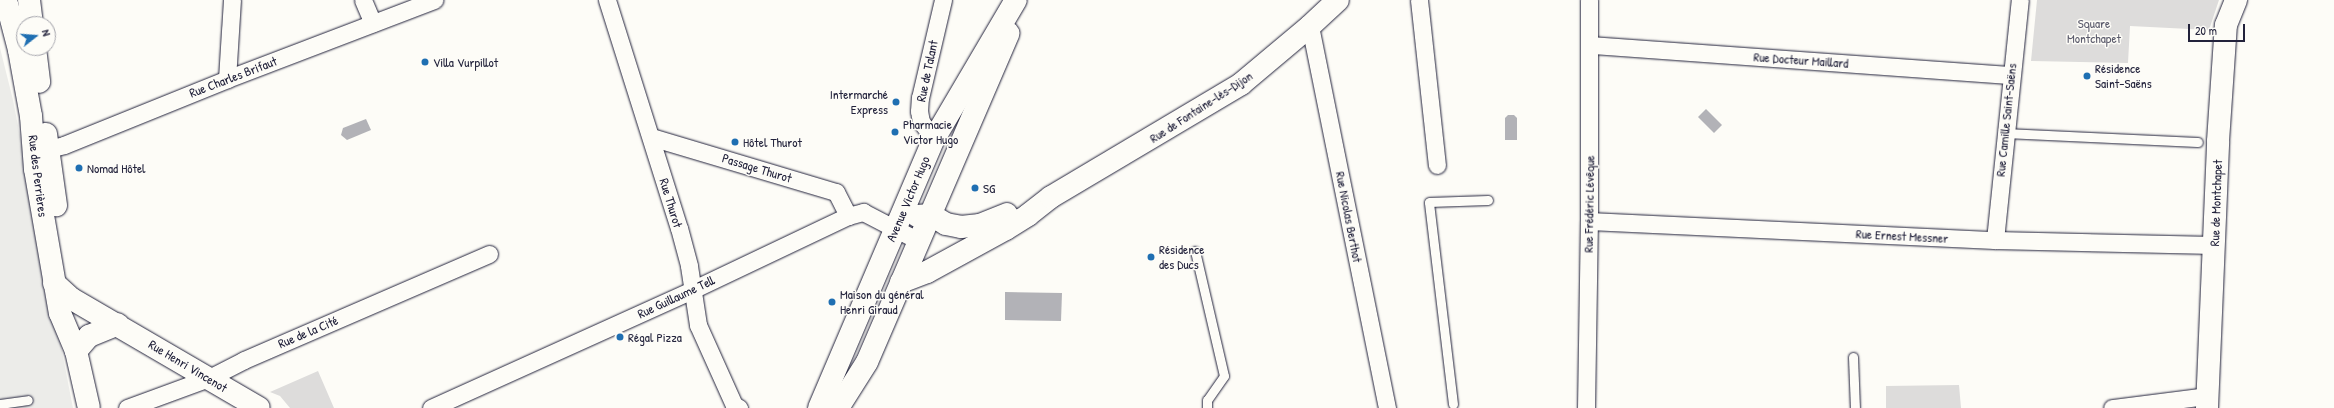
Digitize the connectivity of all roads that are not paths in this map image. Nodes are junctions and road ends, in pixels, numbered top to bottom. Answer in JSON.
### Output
{"nodes":[{"id":1,"x":29,"y":0,"type":"edge"},
{"id":2,"x":232,"y":0,"type":"edge"},
{"id":3,"x":363,"y":0,"type":"edge"},
{"id":4,"x":434,"y":0,"type":"edge"},
{"id":5,"x":607,"y":0,"type":"edge"},
{"id":6,"x":943,"y":0,"type":"edge"},
{"id":7,"x":1016,"y":0,"type":"edge"},
{"id":8,"x":1338,"y":0,"type":"edge"},
{"id":9,"x":1420,"y":0,"type":"edge"},
{"id":10,"x":1589,"y":0,"type":"edge"},
{"id":11,"x":2020,"y":0,"type":"edge"},
{"id":12,"x":2236,"y":0,"type":"edge"},
{"id":13,"x":16,"y":14,"type":"edge"},
{"id":14,"x":372,"y":23,"type":"junction"},
{"id":15,"x":1310,"y":26,"type":"junction"},
{"id":16,"x":1591,"y":45,"type":"junction"},
{"id":17,"x":35,"y":56,"type":"edge"},
{"id":18,"x":2011,"y":75,"type":"junction"},
{"id":19,"x":227,"y":79,"type":"junction"},
{"id":20,"x":2004,"y":134,"type":"junction"},
{"id":21,"x":651,"y":137,"type":"junction"},
{"id":22,"x":934,"y":139,"type":"junction"},
{"id":23,"x":2198,"y":142,"type":"dead end"},
{"id":24,"x":40,"y":146,"type":"junction"},
{"id":25,"x":1437,"y":165,"type":"dead end"},
{"id":26,"x":1051,"y":197,"type":"junction"},
{"id":27,"x":1488,"y":200,"type":"dead end"},
{"id":28,"x":848,"y":216,"type":"junction"},
{"id":29,"x":1589,"y":221,"type":"junction"},
{"id":30,"x":914,"y":227,"type":"junction"},
{"id":31,"x":1995,"y":240,"type":"junction"},
{"id":32,"x":975,"y":245,"type":"junction"},
{"id":33,"x":2214,"y":245,"type":"junction"},
{"id":34,"x":1195,"y":251,"type":"dead end"},
{"id":35,"x":488,"y":254,"type":"dead end"},
{"id":36,"x":901,"y":282,"type":"junction"},
{"id":37,"x":54,"y":283,"type":"junction"},
{"id":38,"x":692,"y":290,"type":"junction"},
{"id":39,"x":72,"y":299,"type":"junction"},
{"id":40,"x":118,"y":324,"type":"junction"},
{"id":41,"x":76,"y":351,"type":"junction"},
{"id":42,"x":1853,"y":357,"type":"dead end"},
{"id":43,"x":209,"y":378,"type":"junction"},
{"id":44,"x":28,"y":400,"type":"dead end"},
{"id":45,"x":2207,"y":402,"type":"edge"},
{"id":46,"x":0,"y":404,"type":"edge"},
{"id":47,"x":840,"y":404,"type":"edge"},
{"id":48,"x":1453,"y":404,"type":"dead end"},
{"id":49,"x":733,"y":407,"type":"edge"},
{"id":50,"x":88,"y":408,"type":"edge"},
{"id":51,"x":128,"y":408,"type":"edge"},
{"id":52,"x":259,"y":408,"type":"edge"},
{"id":53,"x":431,"y":408,"type":"edge"},
{"id":54,"x":819,"y":408,"type":"edge"},
{"id":55,"x":1207,"y":408,"type":"edge"},
{"id":56,"x":1388,"y":408,"type":"edge"},
{"id":57,"x":1586,"y":408,"type":"edge"},
{"id":58,"x":1855,"y":408,"type":"edge"},
{"id":59,"x":2112,"y":408,"type":"edge"}],
"edges":[{"from":1,"to":13,"type":"main road","name":"Rue des Perrières"},
{"from":2,"to":19,"type":"street"},
{"from":3,"to":14,"type":"street"},
{"from":4,"to":14,"type":"street","name":"Rue Charles Brifaut"},
{"from":5,"to":21,"type":"street","name":"Rue Thurot"},
{"from":6,"to":22,"type":"street","name":"Rue de Talant"},
{"from":7,"to":22,"type":"main road","name":"Avenue Victor Hugo"},
{"from":7,"to":30,"type":"main road","name":"Avenue Victor Hugo"},
{"from":8,"to":15,"type":"main road","name":"Rue de Fontaine-lès-Dijon"},
{"from":9,"to":25,"type":"street"},
{"from":10,"to":16,"type":"street","name":"Rue Frédéric Lévêque"},
{"from":11,"to":18,"type":"street","name":"Rue Camille Saint-Saëns"},
{"from":12,"to":33,"type":"main road","name":"Rue de Montchapet"},
{"from":13,"to":24,"type":"main road","name":"Rue des Perrières"},
{"from":14,"to":19,"type":"street","name":"Rue Charles Brifaut"},
{"from":15,"to":26,"type":"main road","name":"Rue de Fontaine-lès-Dijon"},
{"from":15,"to":56,"type":"street","name":"Rue Nicolas Berthot"},
{"from":16,"to":18,"type":"street","name":"Rue Docteur Maillard"},
{"from":16,"to":29,"type":"street","name":"Rue Frédéric Lévêque"},
{"from":17,"to":24,"type":"main road","name":"Rue des Perrières"},
{"from":18,"to":20,"type":"street","name":"Rue Camille Saint-Saëns"},
{"from":19,"to":24,"type":"street","name":"Rue Charles Brifaut"},
{"from":20,"to":23,"type":"lane"},
{"from":20,"to":31,"type":"street","name":"Rue Camille Saint-Saëns"},
{"from":21,"to":28,"type":"street","name":"Passage Thurot"},
{"from":21,"to":38,"type":"street","name":"Rue Thurot"},
{"from":22,"to":30,"type":"main road","name":"Avenue Victor Hugo"},
{"from":22,"to":30,"type":"main road"},
{"from":24,"to":37,"type":"main road","name":"Rue des Perrières"},
{"from":24,"to":39,"type":"main road","name":"Rue des Perrières"},
{"from":26,"to":30,"type":"main road","name":"Rue de Fontaine-lès-Dijon"},
{"from":26,"to":32,"type":"main road","name":"Rue de Fontaine-lès-Dijon"},
{"from":27,"to":48,"type":"lane"},
{"from":28,"to":30,"type":"street","name":"Rue Guillaume Tell"},
{"from":28,"to":38,"type":"street","name":"Rue Guillaume Tell"},
{"from":29,"to":31,"type":"street","name":"Rue Ernest Messner"},
{"from":29,"to":57,"type":"street","name":"Rue Frédéric Lévêque"},
{"from":30,"to":32,"type":"main road","name":"Rue de Fontaine-lès-Dijon"},
{"from":30,"to":36,"type":"main road","name":"Avenue Victor Hugo"},
{"from":30,"to":47,"type":"main road"},
{"from":30,"to":54,"type":"main road","name":"Avenue Victor Hugo"},
{"from":31,"to":33,"type":"street","name":"Rue Ernest Messner"},
{"from":32,"to":36,"type":"main road","name":"Rue de Fontaine-lès-Dijon"},
{"from":33,"to":45,"type":"main road","name":"Rue de Montchapet"},
{"from":34,"to":55,"type":"lane"},
{"from":35,"to":43,"type":"street","name":"Rue de la Cité"},
{"from":36,"to":47,"type":"main road","name":"Avenue Victor Hugo"},
{"from":37,"to":39,"type":"main road","name":"Rue Henri Vincenot"},
{"from":37,"to":41,"type":"main road","name":"Rue des Perrières"},
{"from":38,"to":49,"type":"street","name":"Rue Thurot"},
{"from":38,"to":53,"type":"street","name":"Rue Guillaume Tell"},
{"from":39,"to":40,"type":"main road","name":"Rue Henri Vincenot"},
{"from":39,"to":41,"type":"main road","name":"Rue des Perrières"},
{"from":40,"to":41,"type":"main road"},
{"from":40,"to":43,"type":"main road","name":"Rue Henri Vincenot"},
{"from":41,"to":50,"type":"main road","name":"Rue des Perrières"},
{"from":42,"to":58,"type":"lane"},
{"from":43,"to":51,"type":"street","name":"Rue de la Cité"},
{"from":43,"to":52,"type":"main road","name":"Rue Henri Vincenot"},
{"from":44,"to":46,"type":"lane"},
{"from":45,"to":59,"type":"street"}]}
